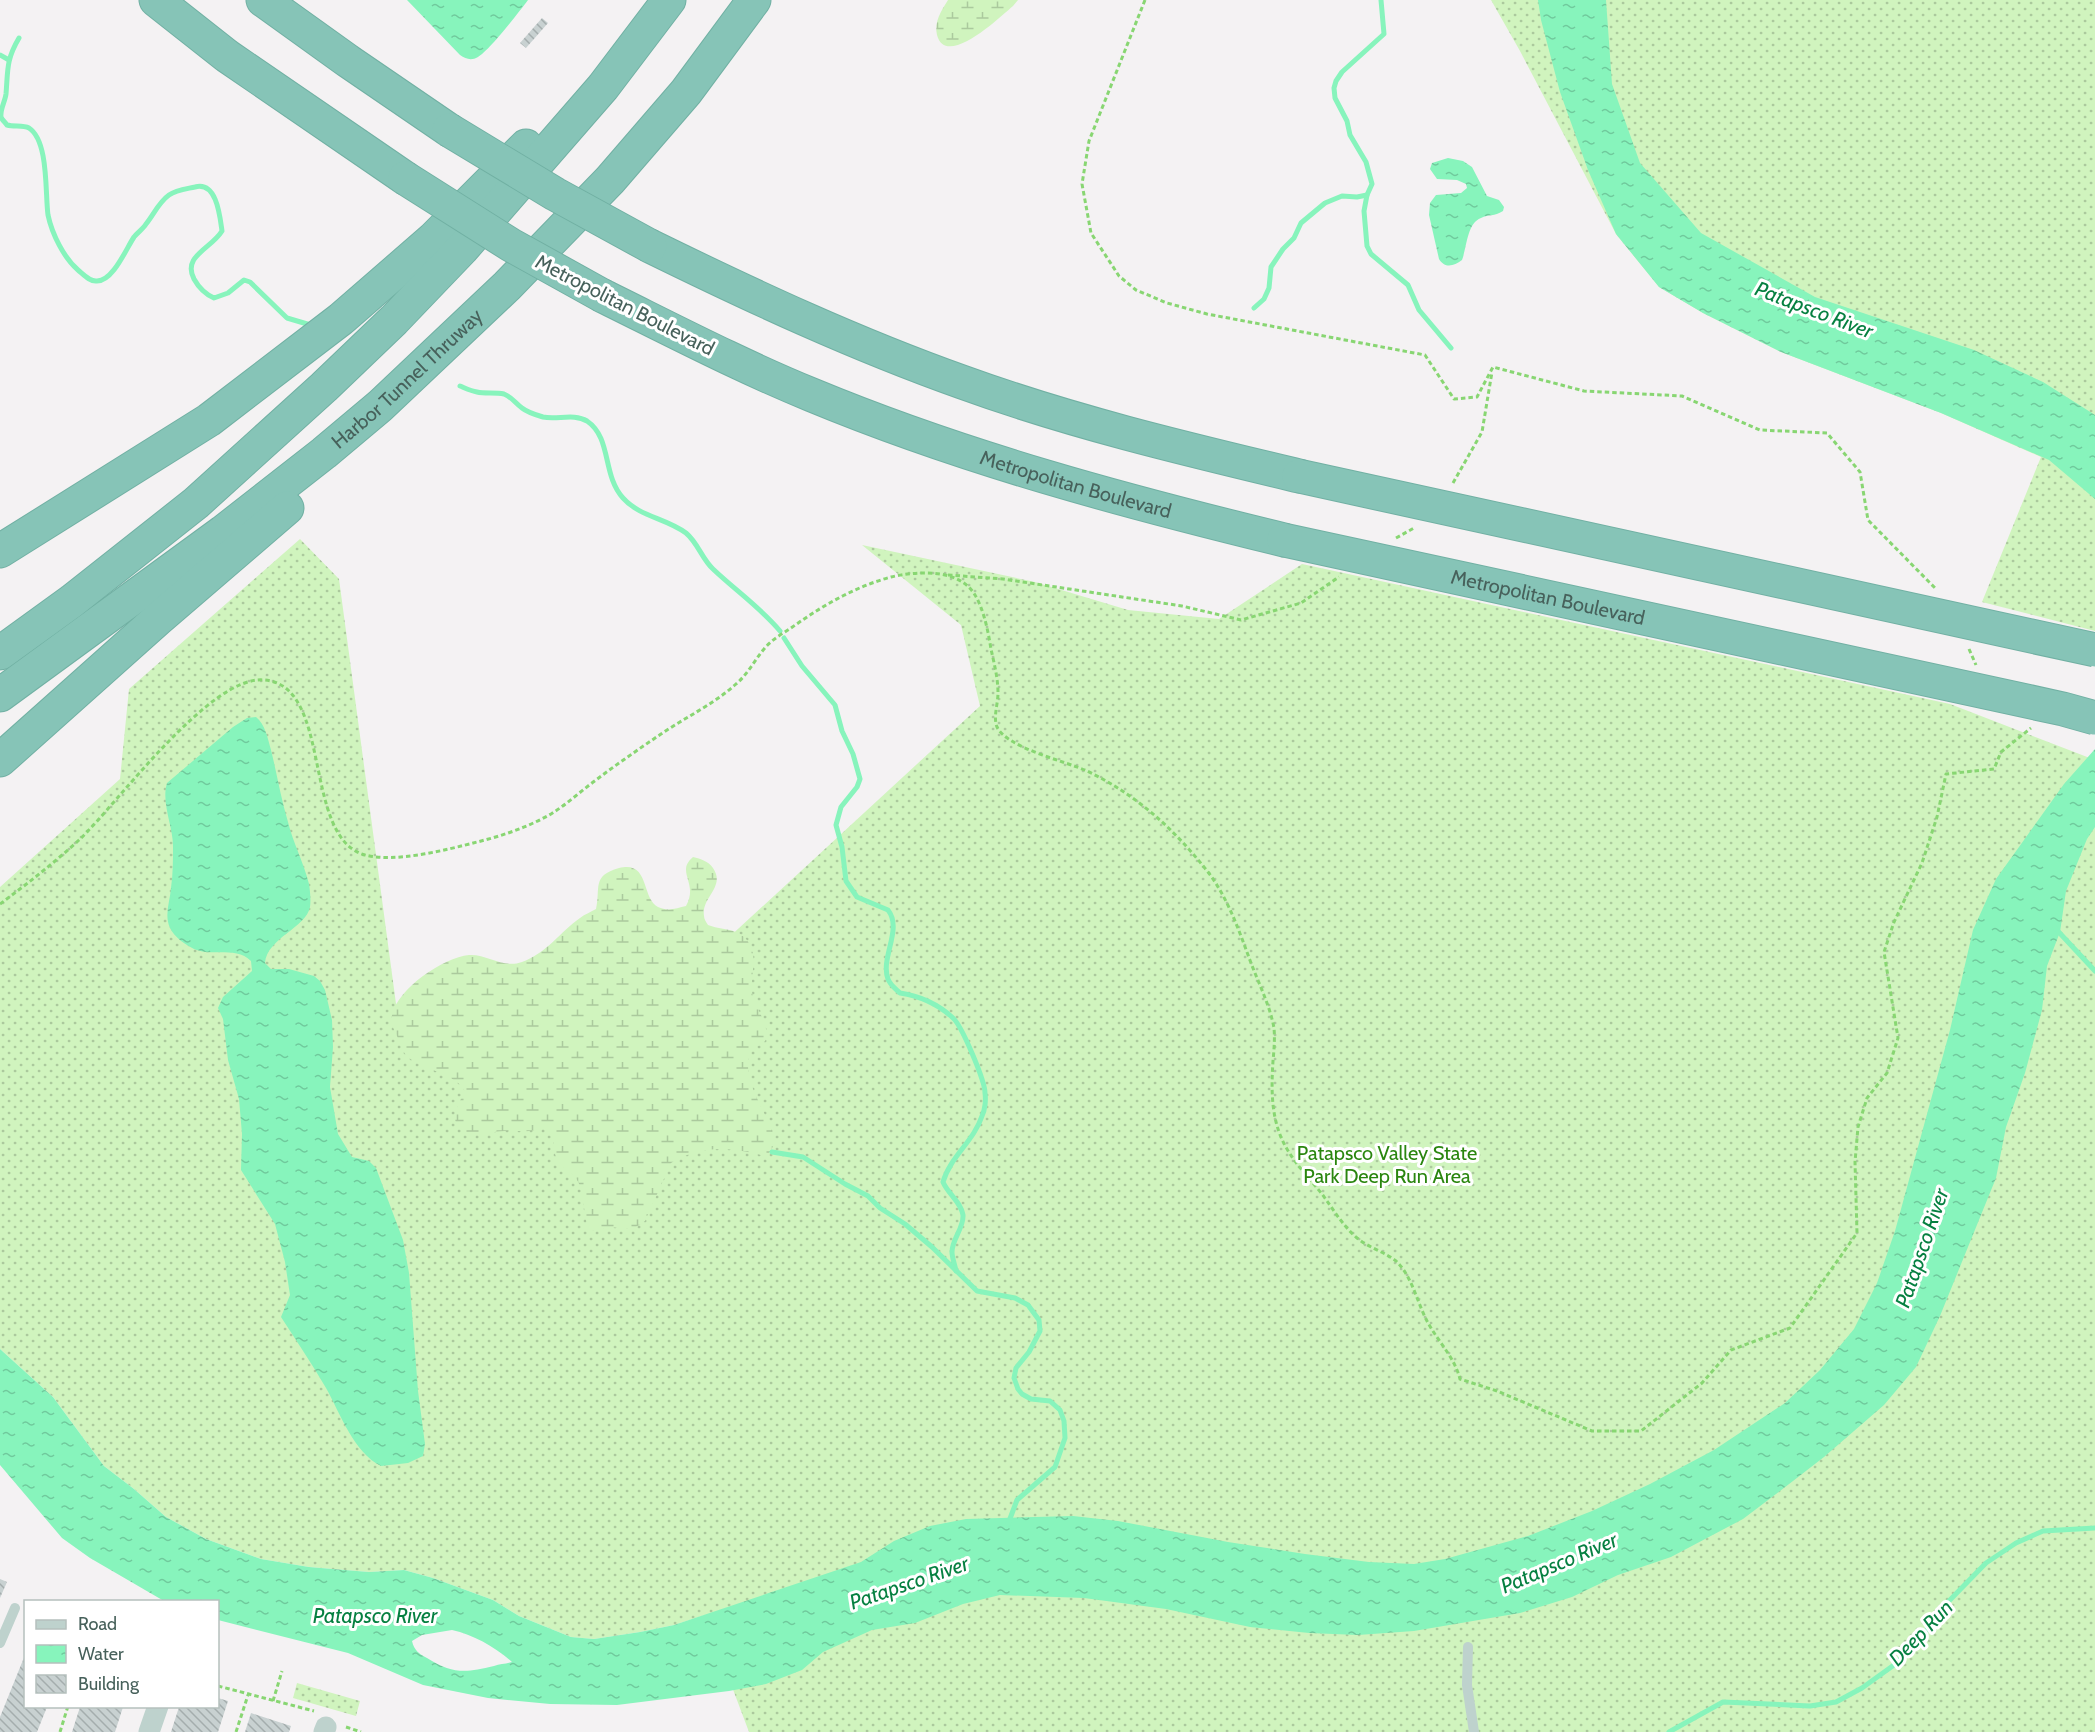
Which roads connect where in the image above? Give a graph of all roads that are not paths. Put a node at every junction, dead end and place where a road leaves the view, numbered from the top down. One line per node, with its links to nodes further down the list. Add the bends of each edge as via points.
1 (156, 0): 11 (highway, Metropolitan Boulevard, bridge, via 227,56 511,245 603,296 812,396 1076,486 1284,540)
2 (263, 0): 8 (highway, bridge, via 450,130 650,246 845,337 963,383 1201,453)
3 (649, 0): 7 (highway, via 549,123 433,239 341,319 209,420)
4 (669, 0): 9 (highway, via 603,87 462,249 394,320 196,503 72,602)
5 (754, 0): 6 (highway, Harbor Tunnel Thruway, via 686,92 610,180 507,286)
6 (380, 406): 10 (highway, Harbor Tunnel Thruway, via 223,532); 12 (highway, via 336,465)
7 (0, 551)
8 (2095, 650)
9 (0, 653)
10 (0, 695)
11 (2095, 718)
12 (0, 760)
13 (15, 1608): 14 (lane)
14 (0, 1643)
15 (1468, 1647): 18 (lane, via 1467,1685)
16 (158, 1708): 17 (street)
17 (149, 1732)
18 (1474, 1732)

